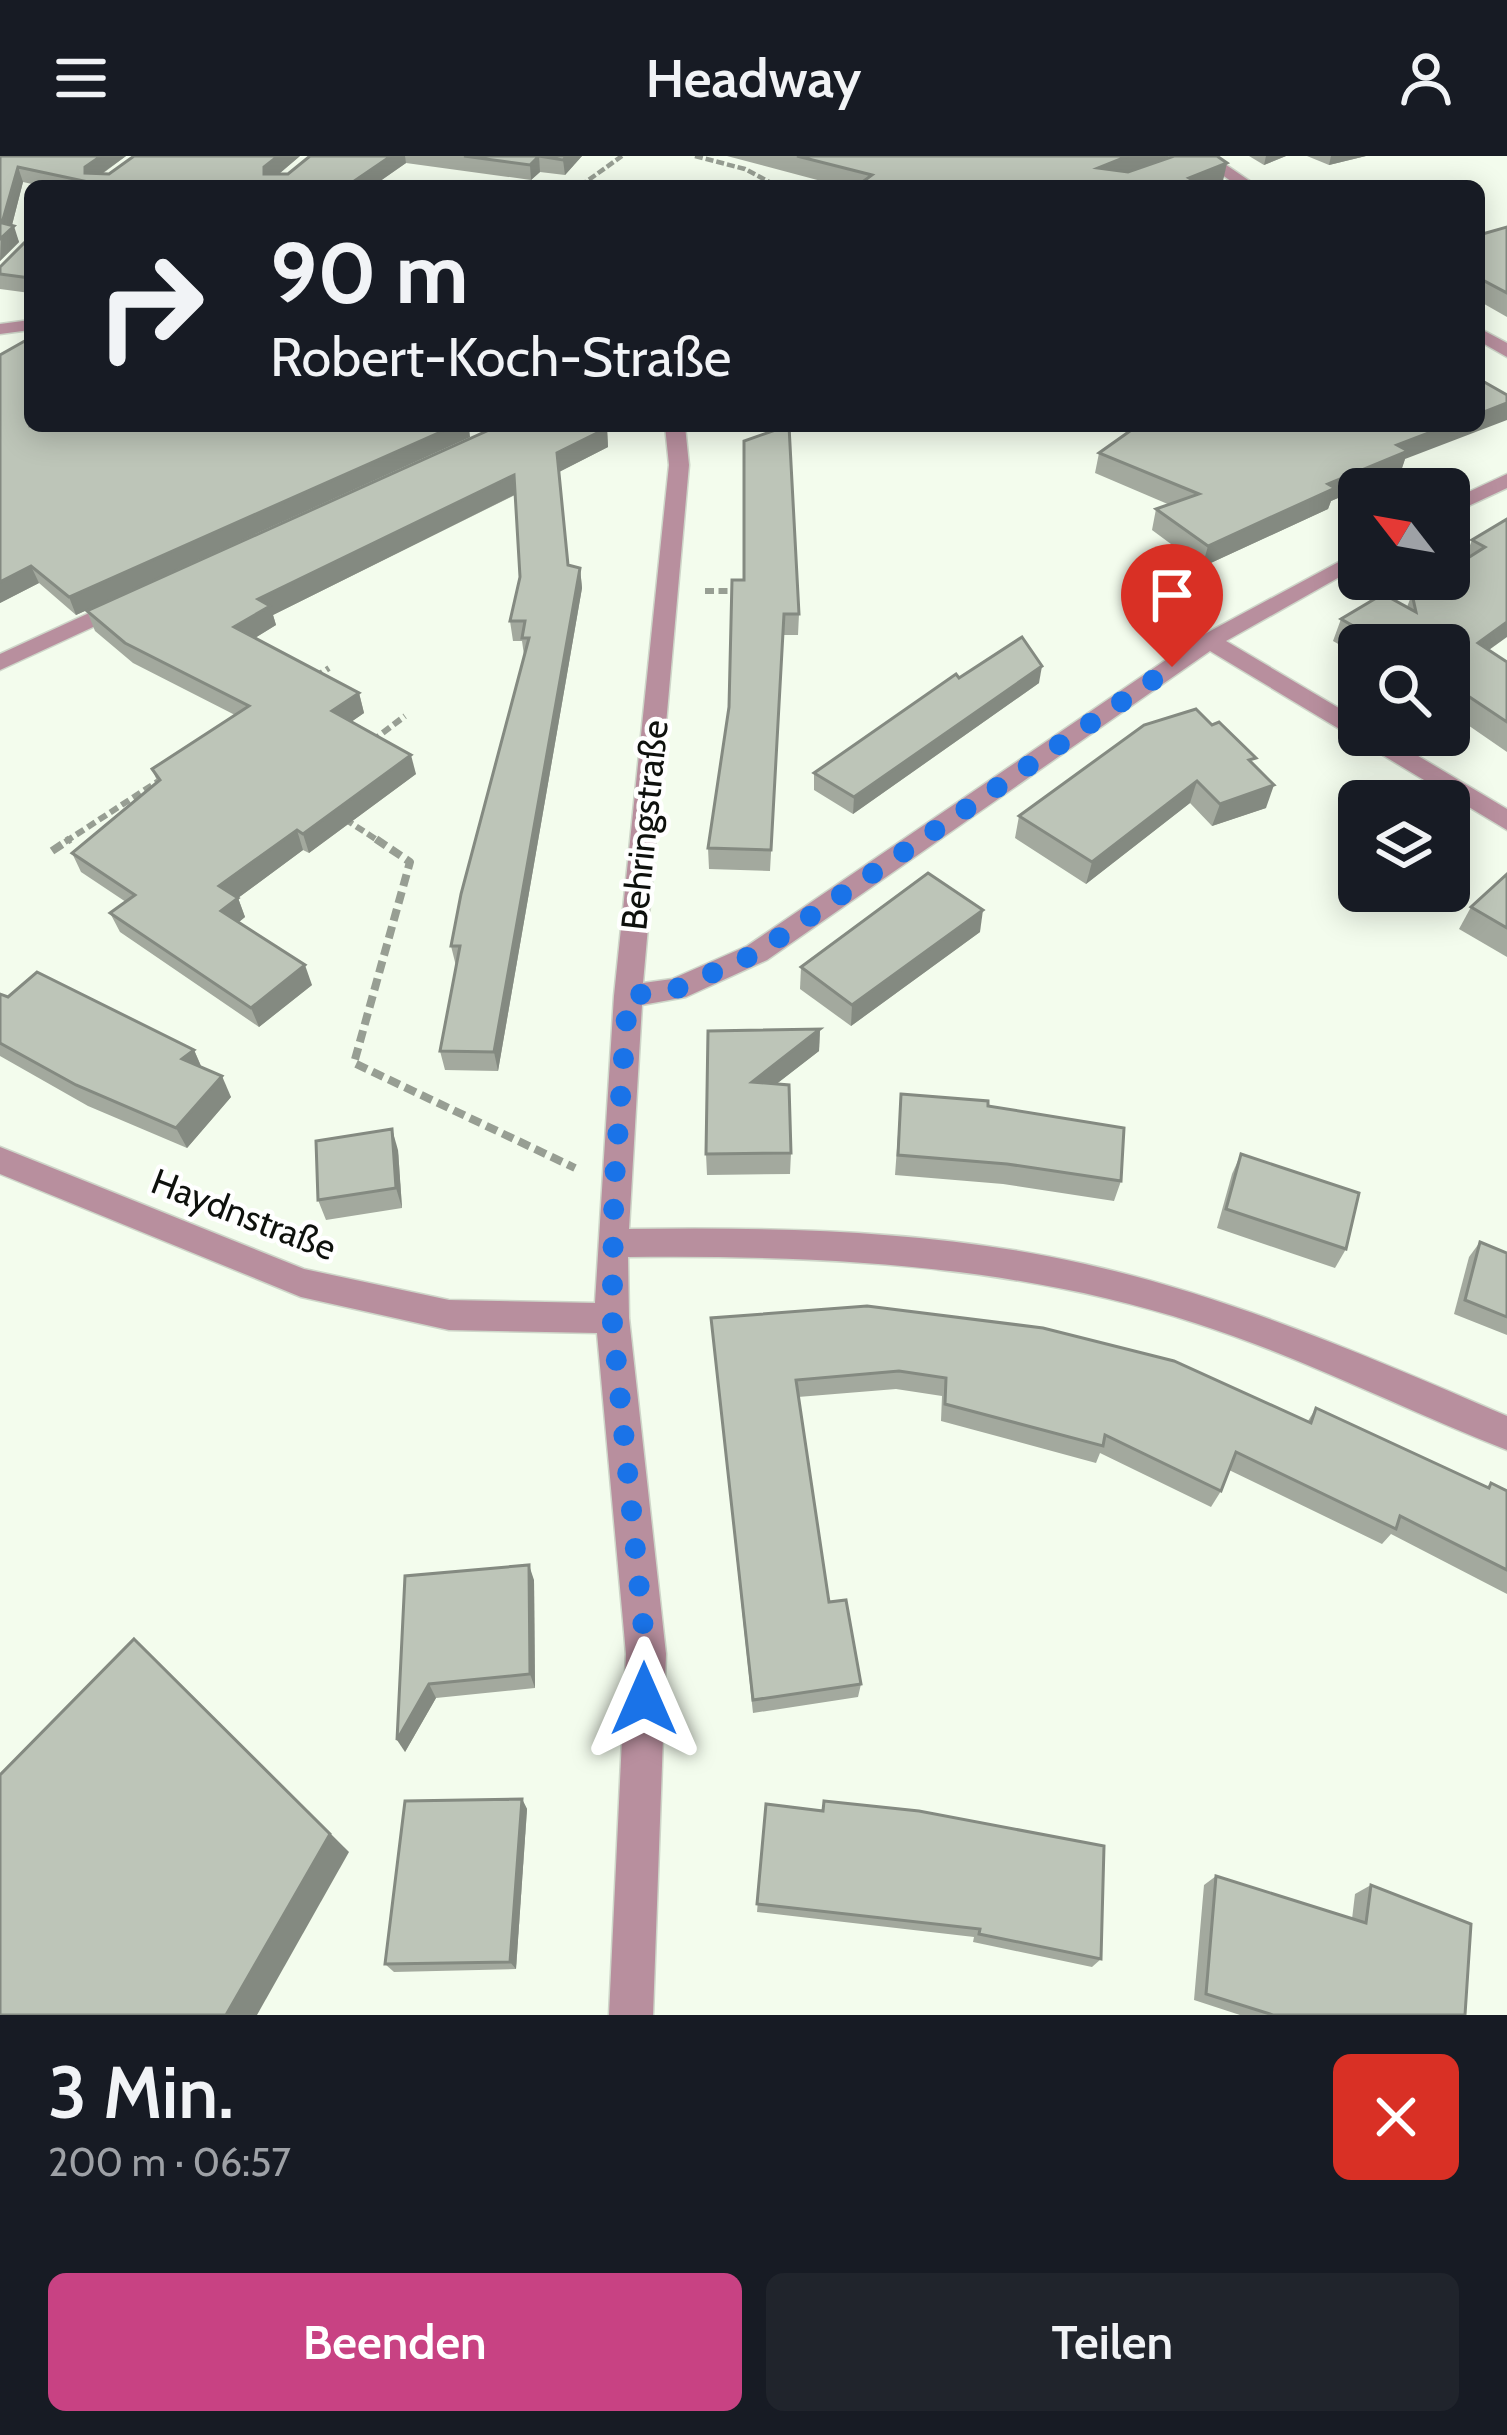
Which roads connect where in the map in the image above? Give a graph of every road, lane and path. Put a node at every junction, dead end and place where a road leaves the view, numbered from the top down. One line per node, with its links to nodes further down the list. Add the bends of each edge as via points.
1 (622, 156): 7 (path)
2 (695, 156): 6 (path)
3 (1200, 156): 5 (street); 9 (street)
4 (756, 162): 6 (path)
5 (1179, 162)
6 (745, 169): 8 (path)
7 (588, 180)
8 (765, 180)
9 (1239, 180)
10 (676, 432): 14 (street, Behringstraße)
11 (1507, 480): 12 (street)
12 (1470, 498)
13 (1338, 569): 17 (street)
14 (667, 591): 15 (path); 29 (street, Behringstraße)
15 (754, 591)
16 (145, 594): 18 (street)
17 (1209, 641): 22 (street); 29 (street, via 757,953 676,989)
18 (0, 664)
19 (329, 668): 20 (path)
20 (311, 680)
21 (405, 716): 23 (path)
22 (1338, 719)
23 (356, 753)
24 (1400, 756): 27 (street)
25 (164, 777): 28 (path)
26 (338, 815): 31 (path, via 410,862 354,1063)
27 (1507, 821)
28 (52, 851)
29 (628, 996): 31 (street, Behringstraße)
30 (0, 1160): 33 (street, Haydnstraße, via 301,1283 449,1315)
31 (614, 1187): 32 (street, Behringstraße)
32 (612, 1243): 33 (street, Behringstraße); 34 (street, via 981,1258 1148,1294 1359,1369)
33 (612, 1318): 35 (street, Behringstraße, via 646,1654)
34 (1507, 1433)
35 (632, 2015)

